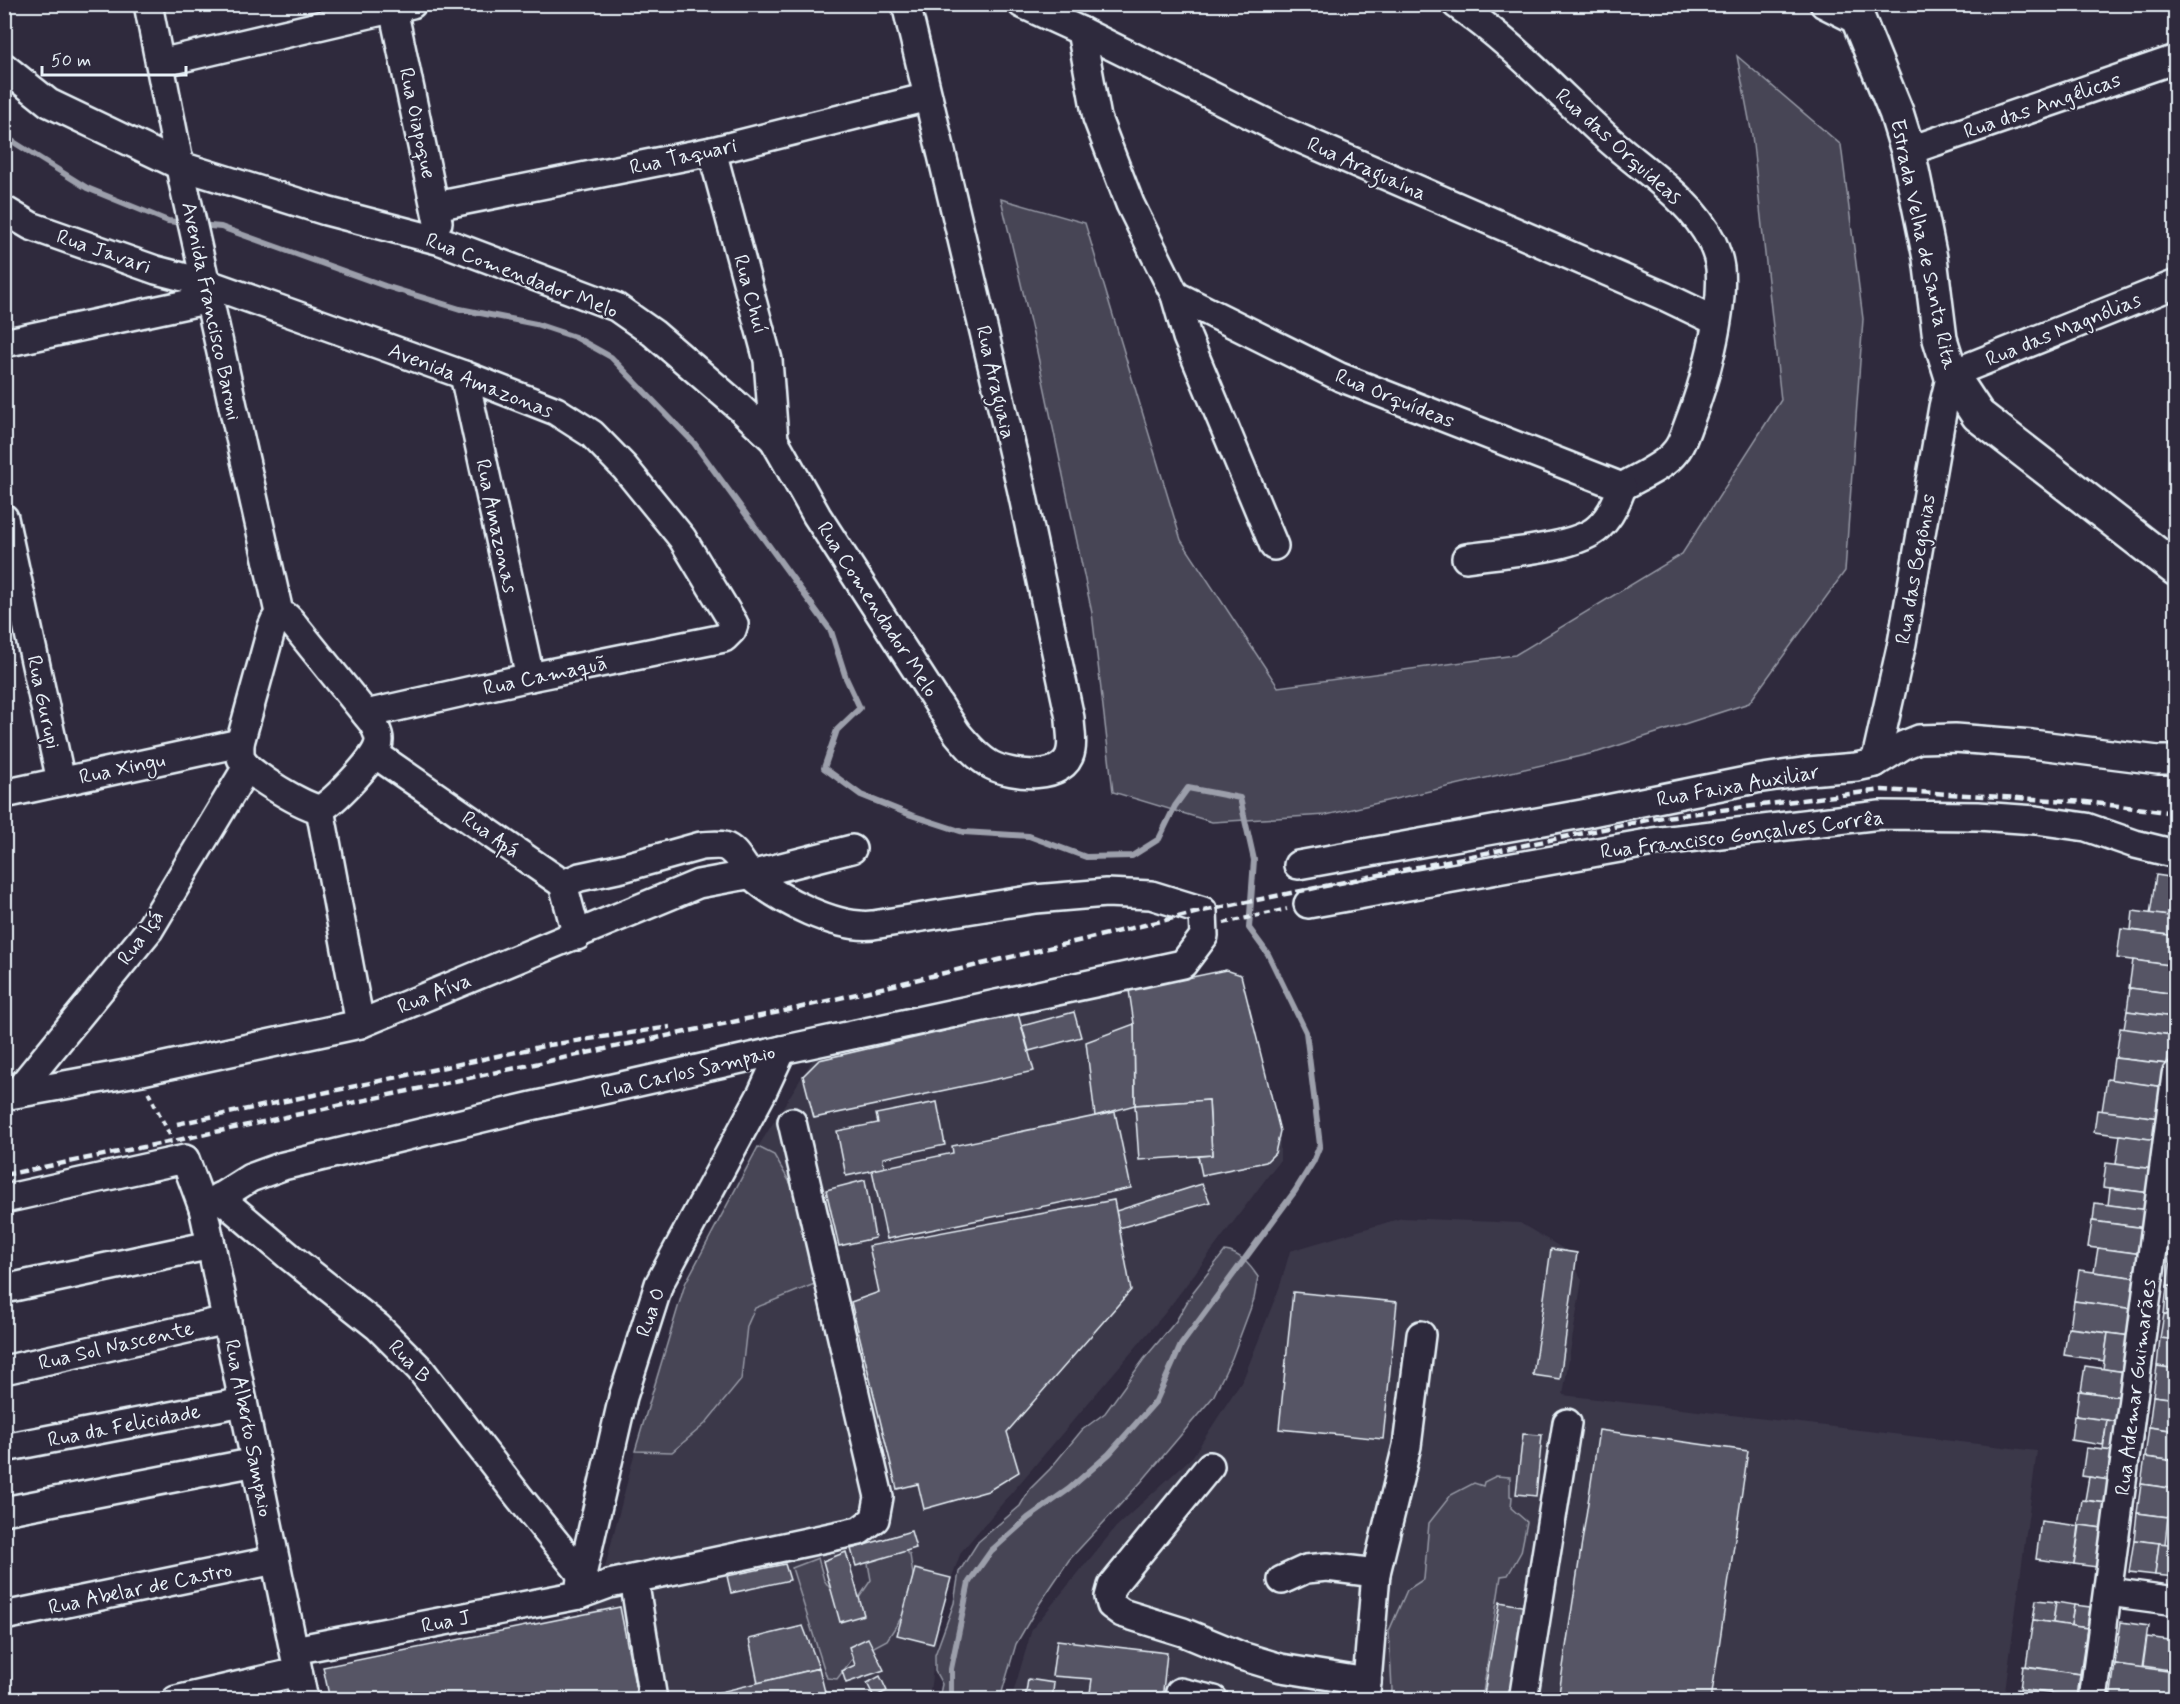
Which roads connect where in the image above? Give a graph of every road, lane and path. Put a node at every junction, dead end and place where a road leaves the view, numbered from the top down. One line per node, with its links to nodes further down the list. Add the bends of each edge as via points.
1 (148, 4): 10 (street, Avenida Francisco Baroni)
2 (906, 4): 12 (street, Rua Araguaia)
3 (1022, 4): 8 (street, Rua Araguaína)
4 (1456, 4): 22 (street, Rua das Orquideas, via 1545,78 1692,213 1718,256)
5 (1824, 4): 7 (street)
6 (399, 6): 10 (street); 16 (street, Rua Oiapoque)
7 (1856, 13): 14 (main road, Estrada Velha de Santa Rita)
8 (1081, 31): 21 (street, via 1097,118 1130,204); 22 (street, Rua Araguaína, via 1285,132)
9 (2175, 59): 14 (street, Rua das Angélicas)
10 (160, 63): 15 (street, Avenida Francisco Baroni)
11 (4, 67): 15 (street, Rua Comendador Melo, via 49,103)
12 (928, 97): 13 (street, Rua Taquari); 39 (street, Rua Araguaia, via 1021,487 1070,718 1071,751)
13 (712, 151): 16 (street, Rua Taquari); 26 (street, Rua Chuí, via 768,360)
14 (1908, 151): 24 (main road, Estrada Velha de Santa Rita, via 1930,258 1941,339)
15 (182, 174): 18 (street, Rua Comendador Melo); 19 (street, Avenida Francisco Baroni)
16 (436, 206): 18 (street, Rua Oiapoque)
17 (4, 210): 19 (street, Rua Javari, via 31,226 156,270)
18 (441, 241): 26 (street, Rua Comendador Melo, via 616,307 653,333)
19 (206, 282): 23 (street); 25 (street, Avenida Amazonas); 32 (street, Avenida Francisco Baroni)
20 (2175, 284): 24 (street, Rua das Magnólias)
21 (1175, 295): 27 (street, Rua Orquídeas, via 1340,377); 29 (street, via 1187,337)
22 (1716, 321): 27 (street, Rua das Orquideas, via 1701,393 1676,452 1665,463)
23 (4, 343)
24 (1951, 374): 31 (main road, Estrada Velha de Santa Rita, via 1978,416); 40 (street, Rua das Begônias, via 1902,643)
25 (464, 375): 33 (street, Avenida Amazonas, via 556,411 592,434 626,468 681,538 734,624); 34 (street, Rua Amazonas)
26 (774, 440): 39 (street, Rua Comendador Melo, via 817,516 957,733 973,751 991,765 1014,772 1036,774 1057,769)
27 (1622, 487): 30 (street, via 1607,518 1587,535 1564,543)
28 (4, 518): 41 (street, Rua Gurupi)
29 (1274, 546)
30 (1466, 558)
31 (2175, 569)
32 (280, 617): 35 (street, via 291,621); 37 (street, via 272,627)
33 (724, 638): 34 (street, Rua Camaquã)
34 (530, 677): 35 (street, Rua Camaquã)
35 (366, 714): 36 (street, via 378,734)
36 (375, 754): 43 (street, via 337,797); 48 (street, Rua Apá)
37 (243, 755): 41 (street, Rua Xingu); 43 (street, via 251,772 308,806); 57 (street, Rua Içá, via 149,930)
38 (2175, 760): 40 (street, Rua Faixa Auxiliar, via 1955,738 1919,739 1904,745)
39 (1066, 761)
40 (1870, 771): 46 (street, Rua Faixa Auxiliar, via 1756,779)
41 (62, 781): 42 (street, Rua Xingu)
42 (4, 794)
43 (320, 809): 53 (street)
44 (852, 849): 47 (street, Rua Aíva)
45 (2175, 854): 49 (street, Rua Francisco Gonçalves Corrêa, via 2086,827 2036,820 1880,815 1653,842)
46 (1298, 865)
47 (750, 875): 48 (street, via 730,849 714,845); 51 (street, via 779,895 851,926 1035,899 1106,893 1151,895 1203,911); 52 (street, Rua Aíva, via 698,884)
48 (563, 884): 52 (street)
49 (1308, 904)
50 (1267, 914): 51 (path)
51 (1203, 928): 54 (street, Rua Carlos Sampaio, via 1204,936 1183,964)
52 (577, 936): 53 (street, Rua Aíva)
53 (360, 1024): 55 (street, Rua Aíva)
54 (782, 1050): 61 (street, Rua Carlos Sampaio, via 283,1166 250,1178); 75 (street, Rua O, via 659,1284 622,1397)
55 (141, 1071): 57 (street, Rua Aíva); 59 (path, via 151,1101)
56 (2175, 1075): 78 (street, Rua Ademar Guimarães)
57 (10, 1095)
58 (792, 1122): 76 (street, Rua J, via 879,1497 875,1519 859,1531)
59 (185, 1159): 60 (street); 61 (street, Rua Alberto Sampaio)
60 (4, 1199)
61 (211, 1202): 62 (street, Rua Alberto Sampaio); 75 (street, Rua B, via 290,1257 378,1328 420,1368)
62 (211, 1245): 63 (street); 64 (street, Rua Alberto Sampaio)
63 (4, 1289)
64 (227, 1320): 66 (street, Rua Sol Nascente); 67 (street, Rua Alberto Sampaio)
65 (1421, 1335): 74 (street, via 1407,1446)
66 (4, 1370)
67 (243, 1402): 69 (street, Rua da Felicidade); 70 (street, Rua Alberto Sampaio)
68 (1567, 1423): 88 (street)
69 (4, 1448)
70 (256, 1462): 72 (street); 73 (street, Rua Alberto Sampaio)
71 (1210, 1466): 82 (street, via 1112,1586 1111,1605 1122,1613 1241,1656)
72 (4, 1511)
73 (275, 1560): 80 (street, Rua Abelar de Castro); 81 (street, Rua Alberto Sampaio)
74 (1376, 1573): 77 (street, via 1327,1567 1306,1569); 82 (street)
75 (576, 1576): 76 (street, Rua J, via 609,1584); 81 (street, Rua J)
76 (634, 1580): 86 (street)
77 (1282, 1580)
78 (2109, 1592): 79 (street); 89 (street, Rua Ademar Guimarães)
79 (2175, 1601)
80 (4, 1616)
81 (296, 1661): 84 (street, Rua J); 85 (street, Rua Alberto Sampaio)
82 (1366, 1691)
83 (1179, 1692): 87 (street)
84 (176, 1700)
85 (304, 1700)
86 (653, 1700)
87 (1214, 1700)
88 (1523, 1700)
89 (2094, 1700)

